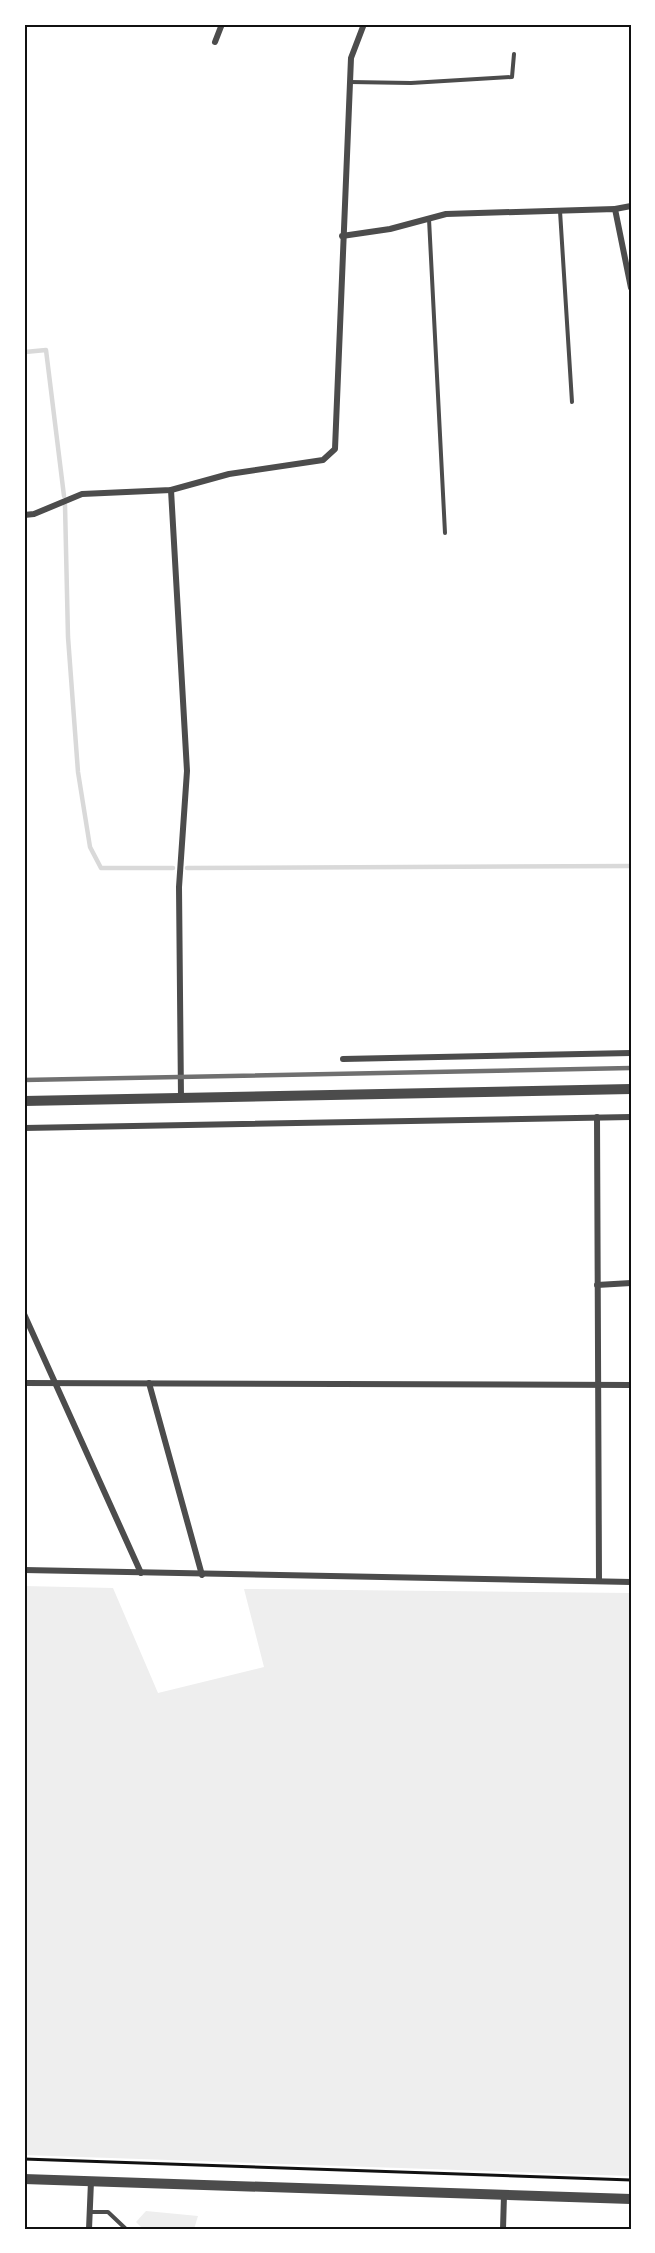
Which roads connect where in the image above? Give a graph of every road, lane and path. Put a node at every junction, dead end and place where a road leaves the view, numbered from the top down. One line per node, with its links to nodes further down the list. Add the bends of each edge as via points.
1 (222, 24): 3 (street)
2 (364, 24): 5 (street, via 351,58)
3 (215, 42)
4 (514, 54): 5 (lane, via 512,77)
5 (350, 82): 10 (street)
6 (631, 206): 8 (street)
7 (560, 209): 8 (street); 9 (street, via 446,214); 12 (lane)
8 (615, 209): 11 (street)
9 (429, 219): 10 (street); 15 (lane)
10 (342, 236): 13 (street, via 335,449 323,460 230,474)
11 (631, 288)
12 (572, 402)
13 (171, 489): 14 (street, via 82,494); 19 (street, via 187,771 179,887)
14 (24, 515)
15 (445, 533)
16 (631, 1053): 17 (street)
17 (343, 1059)
18 (631, 1089): 19 (street)
19 (181, 1098): 20 (street)
20 (24, 1101)
21 (597, 1117): 22 (street); 23 (street); 25 (street)
22 (631, 1117)
23 (24, 1128)
24 (631, 1283): 25 (street)
25 (597, 1285): 30 (street)
26 (24, 1314): 28 (street)
27 (24, 1383): 28 (street)
28 (55, 1383): 29 (street); 33 (street)
29 (148, 1383): 30 (street); 34 (street)
30 (598, 1385): 31 (street); 35 (street)
31 (631, 1385)
32 (24, 1570): 33 (street)
33 (141, 1573): 34 (street)
34 (202, 1575): 35 (street)
35 (599, 1581): 36 (street)
36 (631, 1582)
37 (24, 2159): 39 (path)
38 (24, 2179): 40 (street)
39 (631, 2180)
40 (91, 2181): 41 (street); 43 (street)
41 (504, 2195): 42 (street); 46 (street)
42 (631, 2199)
43 (90, 2212): 44 (street); 45 (lane, via 108,2212)
44 (89, 2229)
45 (126, 2229)
46 (503, 2229)

